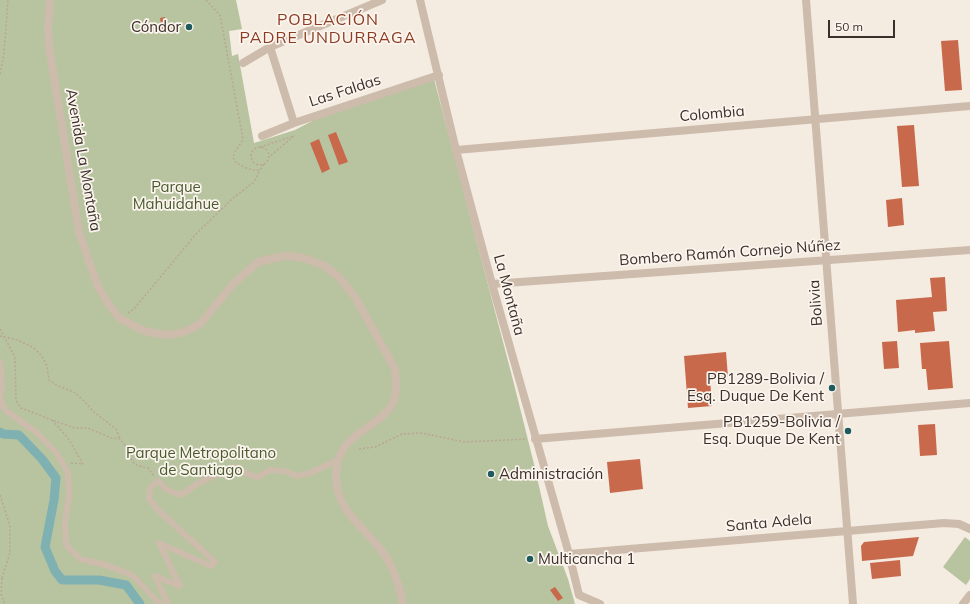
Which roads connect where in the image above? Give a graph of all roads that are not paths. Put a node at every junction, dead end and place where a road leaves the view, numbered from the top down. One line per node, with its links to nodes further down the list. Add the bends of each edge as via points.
1 (50, 0): 20 (street, Avenida La Montaña, via 50,46 78,224 98,286 108,303 119,318 144,331 166,335 180,333 201,323 233,284 258,262 284,256 323,265 339,277 355,297 395,369 397,383 395,398 387,411 346,444)
2 (382, 0): 5 (street)
3 (420, 0): 7 (street, La Montaña)
4 (806, 0): 9 (street, Bolivia)
5 (270, 48): 6 (street); 10 (street)
6 (243, 63)
7 (439, 75): 10 (street, Las Faldas); 12 (street, La Montaña)
8 (970, 106): 9 (street, Colombia)
9 (816, 119): 12 (street, Colombia); 14 (street, Bolivia)
10 (294, 123): 11 (street, Las Faldas)
11 (262, 136)
12 (456, 150): 15 (street, La Montaña)
13 (970, 250): 14 (street, Bombero Ramón Cornejo Núñez)
14 (827, 260): 15 (street, Bombero Ramón Cornejo Núñez); 18 (street, Bolivia)
15 (492, 284): 19 (street, La Montaña)
16 (0, 362): 25 (street, via 0,399 5,410 36,432 55,451 68,472 66,545 80,559 132,575)
17 (970, 403): 18 (street)
18 (839, 414): 19 (street); 22 (street, Bolivia)
19 (535, 439): 23 (street, La Montaña)
20 (338, 460): 26 (street, via 297,476 284,471 270,470 258,477 234,468 200,482 181,495 167,490 158,481 150,488 149,499 215,562 211,566 159,543 180,586 155,576); 27 (street, Avenida La Montaña, via 336,490 352,518 386,558 398,584)
21 (970, 529): 22 (street, Santa Adela, via 949,523)
22 (848, 531): 23 (street, Santa Adela); 29 (street, Bolivia)
23 (569, 554): 28 (street, La Montaña, via 579,595)
24 (970, 595): 30 (street)
25 (160, 604)
26 (168, 604)
27 (402, 604)
28 (600, 604)
29 (853, 604)
30 (963, 604)

